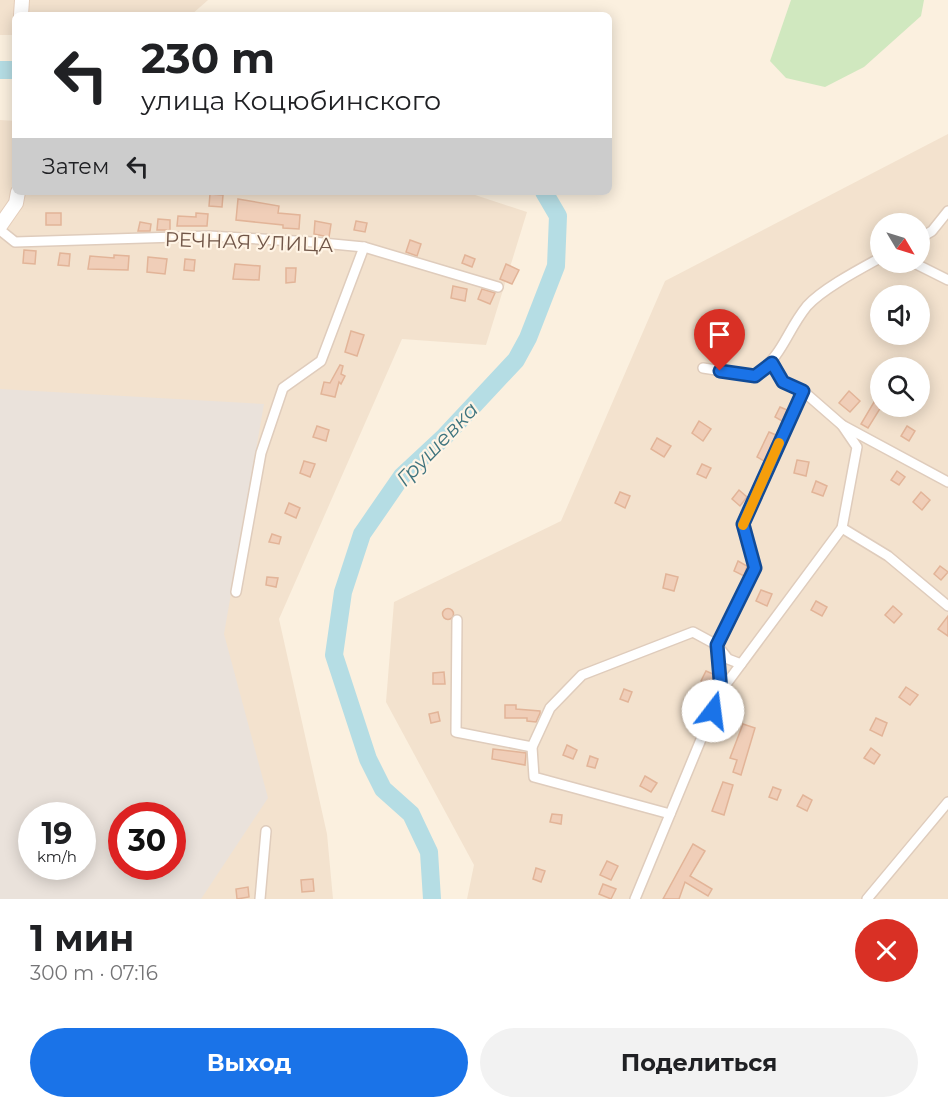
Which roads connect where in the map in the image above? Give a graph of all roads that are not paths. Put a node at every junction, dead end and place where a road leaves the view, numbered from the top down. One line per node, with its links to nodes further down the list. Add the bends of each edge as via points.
1 (17, 195): 3 (main road)
2 (948, 211): 4 (street)
3 (0, 228): 5 (street, РЕЧНАЯ УЛИЦА, via 15,243 209,236)
4 (930, 232)
5 (364, 247): 9 (street, РЕЧНАЯ УЛИЦА); 16 (street, via 321,361 283,388 261,453)
6 (870, 263): 10 (street, via 808,305)
7 (930, 271): 8 (street)
8 (948, 280)
9 (498, 287)
10 (772, 363): 11 (street, via 755,376); 12 (street, via 783,382)
11 (703, 368)
12 (803, 391): 13 (street); 19 (street, via 743,524 755,568)
13 (842, 425): 14 (street); 15 (street, via 857,447)
14 (948, 482)
15 (842, 528): 17 (street, via 888,556); 20 (street)
16 (236, 591)
17 (948, 606)
18 (457, 620): 22 (street, via 456,732)
19 (717, 645): 20 (street, via 728,659); 21 (street); 22 (street, via 693,632 582,675 550,708)
20 (741, 664): 21 (street)
21 (721, 691): 24 (street)
22 (532, 747): 24 (street, via 534,777)
23 (948, 802): 28 (street)
24 (670, 814): 27 (street)
25 (266, 831): 26 (street)
26 (260, 899)
27 (635, 899)
28 (867, 899)

